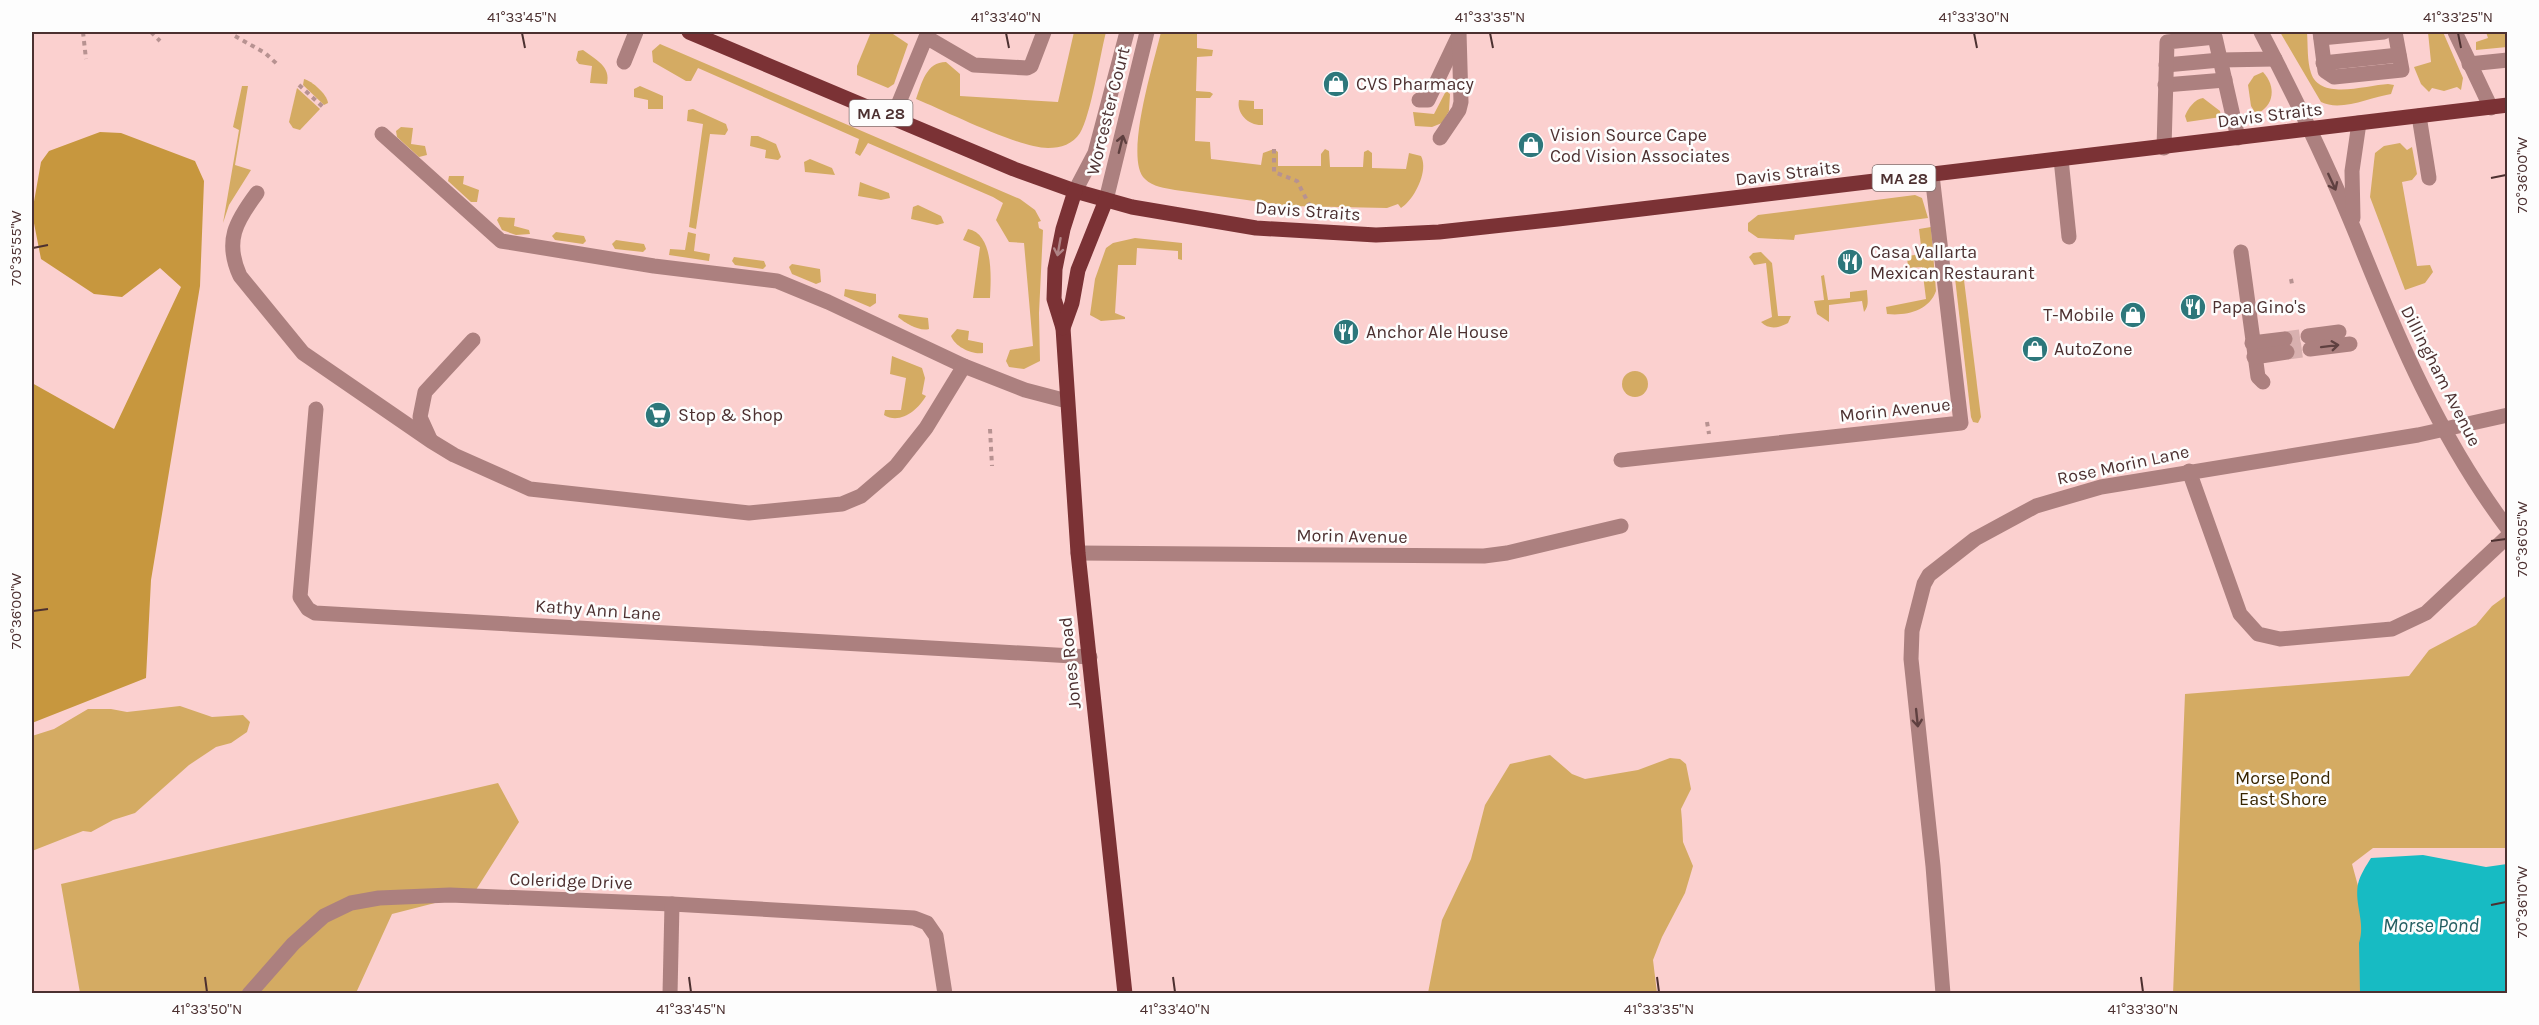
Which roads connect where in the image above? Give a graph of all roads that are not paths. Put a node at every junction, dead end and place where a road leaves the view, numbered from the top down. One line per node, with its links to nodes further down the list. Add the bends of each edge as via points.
1 (636, 32): 16 (street)
2 (689, 32): 25 (main road, MA 28)
3 (1044, 32): 25 (street, via 1031,66 1026,69 974,65 926,37)
4 (1127, 32): 35 (street, Worcester Court, via 1095,153)
5 (1147, 32): 37 (street, Worcester Court, one-way to 5)
6 (2260, 32): 12 (street, Dillingham Avenue)
7 (2384, 32): 10 (street)
8 (2455, 32): 17 (street)
9 (1460, 33): 21 (street, via 1428,100); 29 (street, via 1461,102)
10 (2320, 35): 13 (street)
11 (2397, 44): 13 (street); 13 (street, via 2402,70 2338,77 2327,74)
12 (2275, 59): 14 (street); 27 (street, Dillingham Avenue)
13 (2323, 59)
14 (2220, 60): 18 (street); 18 (street, via 2216,37 2168,42); 19 (street)
15 (2508, 60): 17 (street)
16 (624, 62)
17 (2469, 64): 23 (street)
18 (2166, 65): 20 (street)
19 (2225, 80): 20 (street); 30 (street)
20 (2165, 85): 31 (street)
21 (1419, 100)
22 (2508, 105): 23 (main road, Davis Straits / MA 28)
23 (2491, 108): 24 (main road, Davis Straits / MA 28)
24 (2419, 116): 26 (main road, Davis Straits / MA 28); 34 (street)
25 (893, 117): 35 (main road, MA 28)
26 (2359, 123): 27 (main road, Davis Straits / MA 28); 38 (street, Dillingham Avenue, via 2351,187)
27 (2308, 130): 30 (main road, Davis Straits / MA 28); 38 (street, Dillingham Avenue, one-way to 38)
28 (382, 134): 47 (street, via 501,241 777,281)
29 (1440, 138)
30 (2238, 138): 31 (main road, Davis Straits / MA 28)
31 (2164, 148): 32 (main road, Davis Straits / MA 28)
32 (2061, 159): 33 (main road, Davis Straits / MA 28); 39 (street)
33 (1932, 175): 37 (main road, Davis Straits / MA 28, via 1498,226 1376,235 1256,228); 54 (street, Morin Avenue, via 1961,423)
34 (2429, 178)
35 (1075, 191): 37 (main road, Davis Straits / MA 28); 41 (main road, Jones Road, one-way to 41, via 1055,269 1054,299)
36 (257, 193): 53 (street, via 235,227 232,252 240,276 303,353)
37 (1106, 200): 41 (main road, Jones Road, via 1078,270)
38 (2355, 233): 52 (street, Dillingham Avenue, via 2403,349)
39 (2069, 237)
40 (2241, 252): 46 (street)
41 (1063, 328): 49 (main road, Jones Road)
42 (2345, 338): 44 (street, one-way to 42)
43 (473, 340): 53 (street, via 425,392 420,417)
44 (2309, 342)
45 (2286, 345): 46 (street)
46 (2253, 350): 48 (street, via 2258,377)
47 (964, 366): 49 (street, via 1025,390); 53 (street, via 926,428 896,466 861,496 821,508 749,513 530,489)
48 (2263, 382)
49 (1067, 401): 59 (main road, Jones Road)
50 (316, 409): 60 (street, Kathy Ann Lane, via 300,597 315,613)
51 (2508, 415): 52 (street, Rose Morin Lane)
52 (2443, 429): 55 (street, Rose Morin Lane); 56 (street, Dillingham Avenue)
53 (431, 441)
54 (1621, 460)
55 (2189, 471): 58 (street, via 2240,614 2258,634 2280,639 2392,629 2426,613); 66 (street, Rose Morin Lane, one-way to 66, via 2071,493 2015,516 1975,539 1937,568 1924,584 1912,631 1911,659)
56 (2505, 520)
57 (1621, 526): 59 (street, Morin Avenue, via 1484,556)
58 (2508, 536)
59 (1078, 553): 60 (main road, Jones Road)
60 (1089, 657): 65 (main road, Jones Road)
61 (672, 904): 62 (street, Coleridge Drive, via 450,895 351,903 324,916); 63 (street); 64 (street, Coleridge Drive, via 914,918 927,923 936,936)
62 (249, 993)
63 (670, 993)
64 (945, 993)
65 (1125, 993)
66 (1943, 993)

